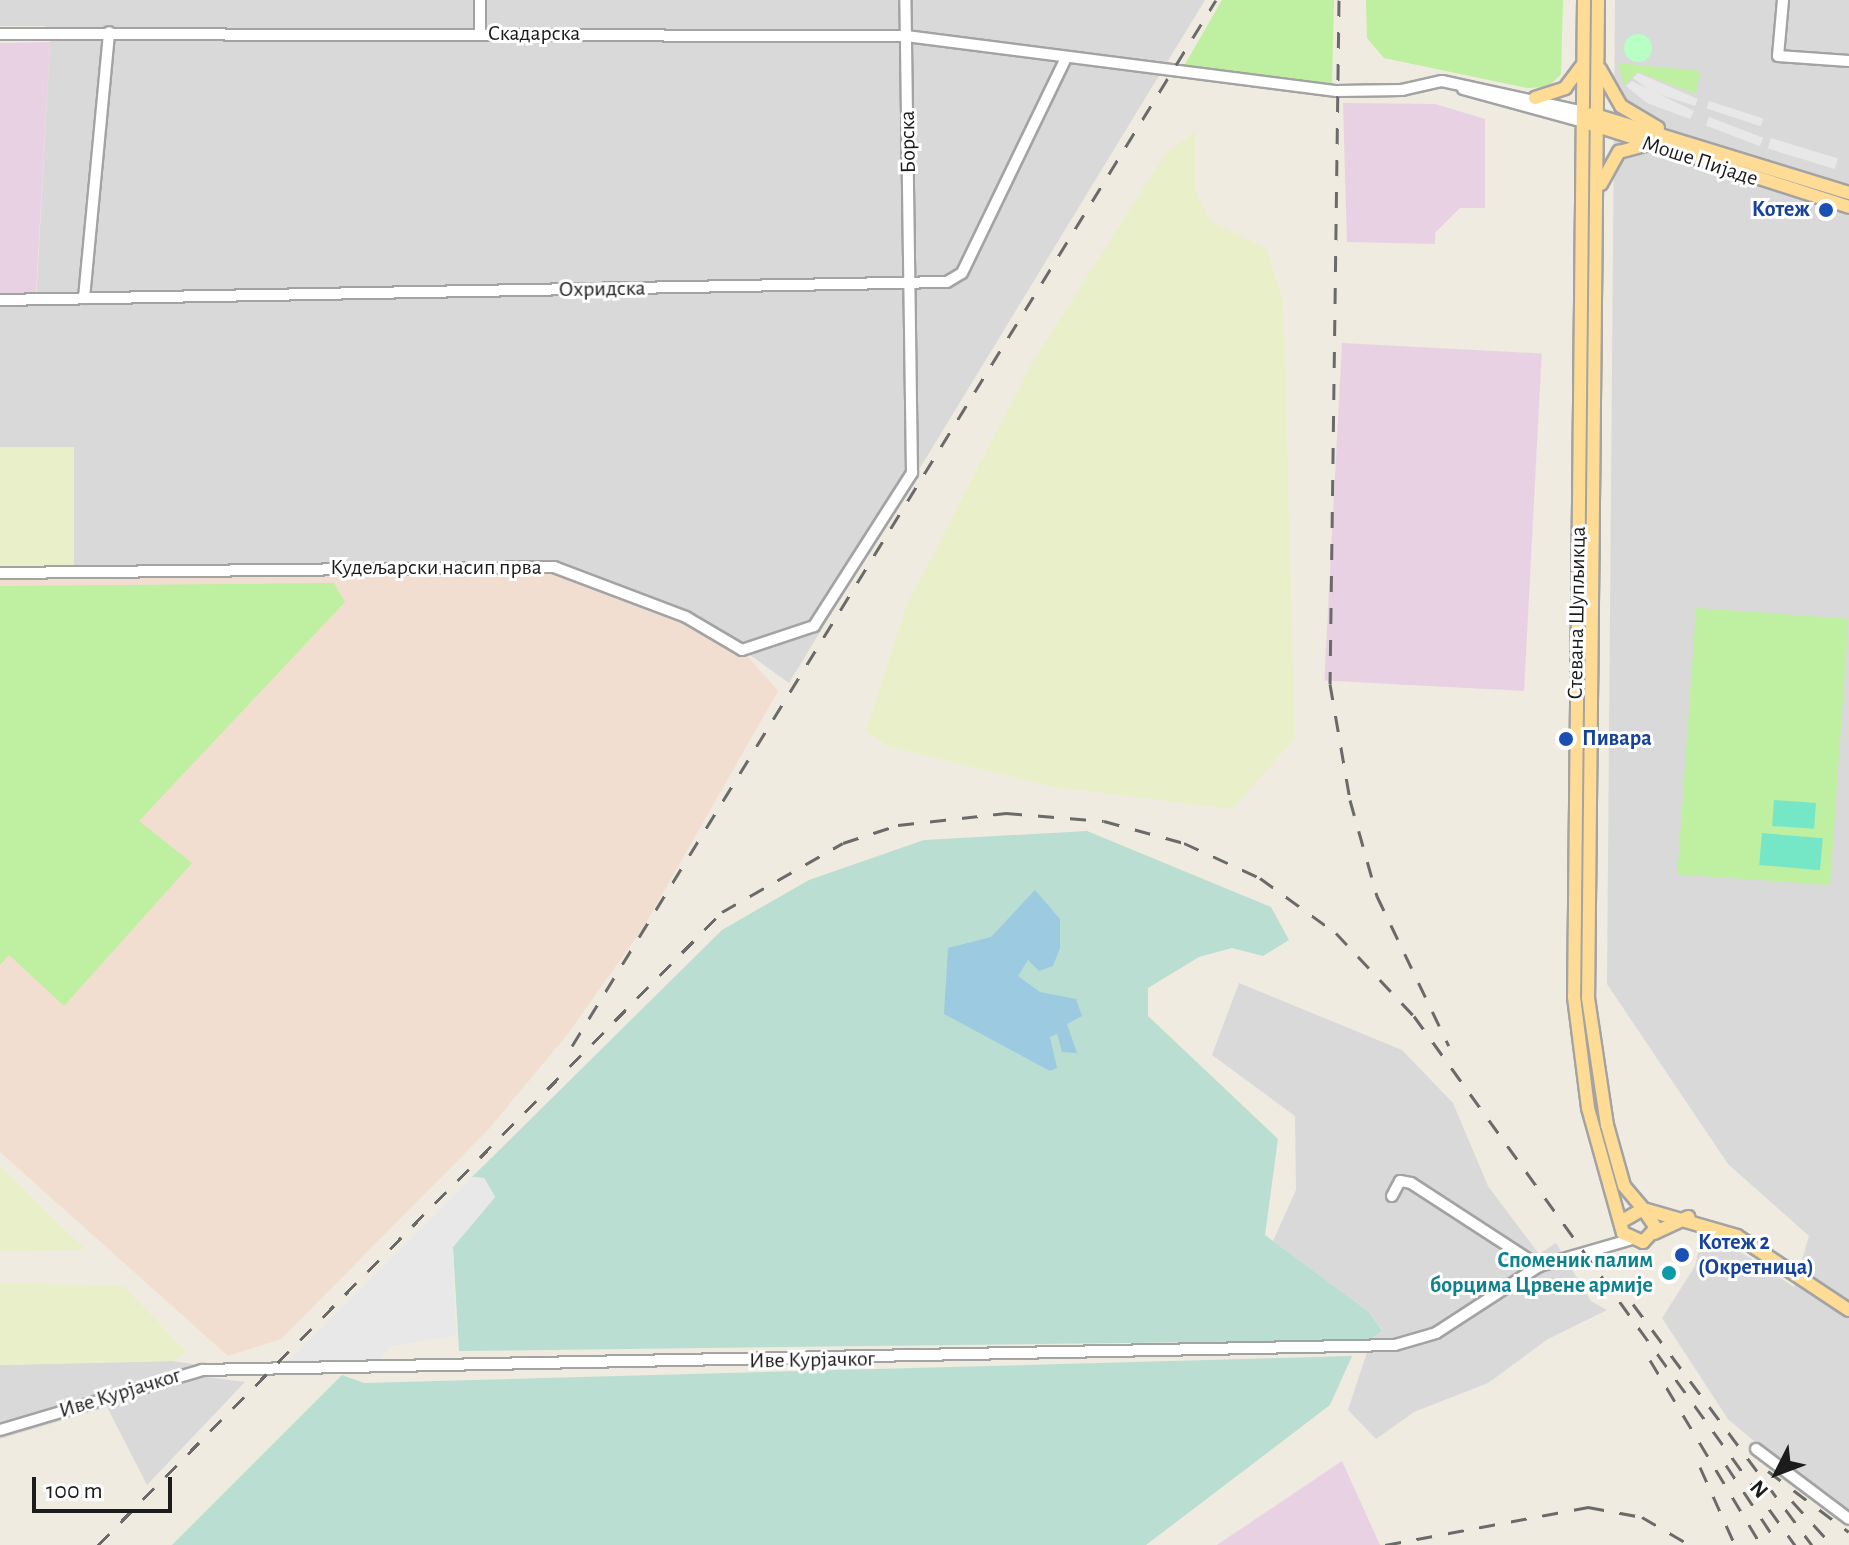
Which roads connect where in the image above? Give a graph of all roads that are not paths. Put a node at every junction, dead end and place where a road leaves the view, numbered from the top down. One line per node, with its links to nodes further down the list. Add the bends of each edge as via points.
1 (480, 0): 8 (street)
2 (905, 0): 9 (street, Борска)
3 (1584, 0): 11 (main road, Стевана Шупљикца)
4 (1598, 0): 11 (main road, Стевана Шупљикца)
5 (1783, 0): 12 (street, via 1778,56)
6 (109, 32): 7 (street, Скадарска); 8 (street, Скадарска); 23 (street)
7 (0, 34)
8 (480, 34): 9 (street, Скадарска)
9 (906, 36): 10 (street, Скадарска); 22 (street, Борска)
10 (1066, 58): 13 (street, Скадарска, via 1337,91 1402,90); 22 (street, Охридска, via 962,273)
11 (1591, 60): 14 (main road, via 1565,88); 15 (main road, Стевана Шупљикца); 16 (main road, Стевана Шупљикца); 17 (main road, via 1621,106)
12 (1849, 61)
13 (1442, 81): 14 (street); 15 (street)
14 (1535, 98): 15 (street)
15 (1584, 117): 16 (main road); 29 (main road, Стевана Шупљикца, via 1574,997 1588,1108)
16 (1598, 121): 17 (main road, Моше Пијаде); 18 (main road, Моше Пијаде); 20 (main road, Стевана Шупљикца)
17 (1678, 140): 19 (main road, Моше Пијаде)
18 (1652, 145): 20 (main road, via 1619,152); 21 (main road, Моше Пијаде)
19 (1849, 193)
20 (1597, 198): 27 (main road, Стевана Шупљикца, via 1588,998 1607,1125 1624,1186)
21 (1849, 207)
22 (910, 283): 23 (street, Охридска); 25 (street, Кудељарски насип прва, via 912,473 814,626 755,649 742,650 686,617 554,567)
23 (84, 298): 24 (street, Охридска)
24 (0, 300)
25 (0, 573)
26 (1392, 1196): 33 (street, via 1400,1181 1411,1183)
27 (1645, 1210): 28 (main road); 29 (main road); 30 (main road, Стевана Шупљикца)
28 (1688, 1217): 30 (main road); 34 (main road, via 1737,1236)
29 (1622, 1222): 31 (main road, Стевана Шупљикца); 32 (street)
30 (1654, 1233): 31 (main road, via 1643,1242)
31 (1629, 1240): 32 (street)
32 (1607, 1241): 33 (street, Иве Курјачког)
33 (1539, 1266): 35 (street, Иве Курјачког, via 1436,1333 1395,1345 202,1370)
34 (1849, 1310)
35 (0, 1430)
36 (1756, 1449): 37 (street)
37 (1849, 1519)

